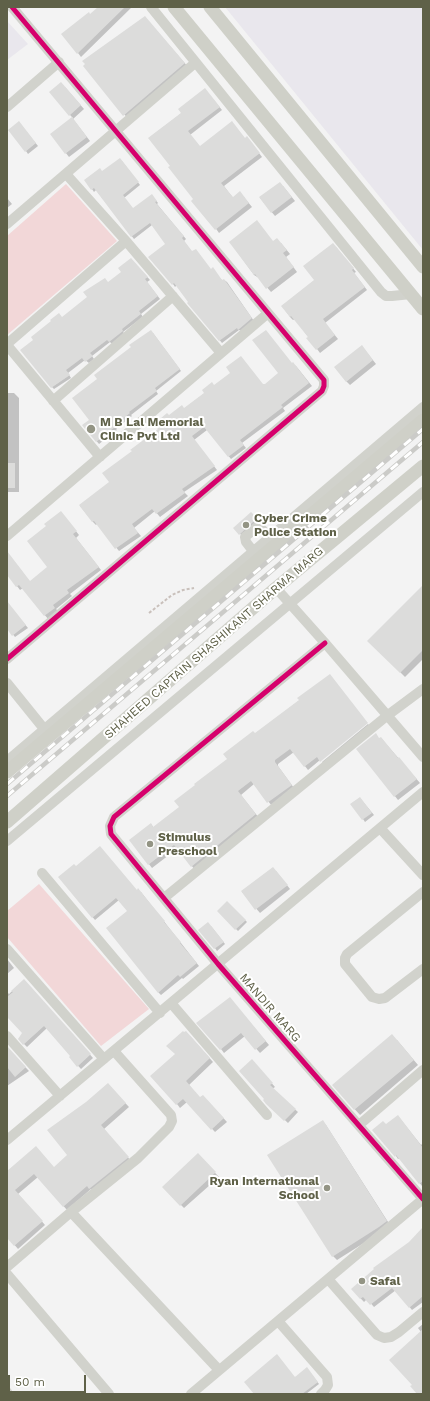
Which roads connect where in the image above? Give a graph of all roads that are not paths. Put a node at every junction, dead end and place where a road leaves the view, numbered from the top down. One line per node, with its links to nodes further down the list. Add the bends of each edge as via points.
1 (12, 7): 5 (street)
2 (151, 7): 6 (street)
3 (174, 7): 13 (main road)
4 (210, 7): 12 (main road)
5 (59, 62): 7 (street); 8 (street)
6 (195, 63): 8 (street); 13 (street, via 381,292 386,296)
7 (7, 107)
8 (116, 131): 9 (street); 16 (street)
9 (66, 174): 10 (street); 11 (street)
10 (7, 224)
11 (126, 241): 14 (street); 17 (street)
12 (423, 267)
13 (411, 294): 15 (main road)
14 (173, 296): 18 (street); 19 (street)
15 (423, 309)
16 (268, 314): 18 (street); 31 (street, via 324,380 322,391)
17 (7, 345): 19 (street)
18 (221, 353): 22 (street)
19 (53, 401): 22 (street)
20 (423, 407): 26 (street)
21 (423, 420): 35 (main road)
22 (100, 457): 25 (street)
23 (423, 466): 28 (main road, SHAHEED CAPTAIN SHASHIKANT SHARMA MARG)
24 (423, 492): 29 (street)
25 (7, 536)
26 (269, 538): 27 (street); 27 (street, via 260,527 244,537)
27 (253, 551): 35 (street)
28 (276, 588): 29 (street); 40 (main road, SHAHEED CAPTAIN SHASHIKANT SHARMA MARG)
29 (290, 604): 30 (street); 42 (street)
30 (325, 643): 34 (street); 46 (street, MANDIR MARG, via 114,817 110,826 111,834)
31 (7, 659)
32 (7, 683): 35 (street)
33 (423, 689): 34 (street)
34 (388, 715): 36 (street); 46 (street)
35 (47, 733): 37 (street); 38 (main road)
36 (423, 757)
37 (7, 761)
38 (7, 772)
39 (423, 792): 41 (street)
40 (7, 822)
41 (380, 828): 44 (street); 48 (street)
42 (7, 841)
43 (42, 873): 51 (street)
44 (423, 875)
45 (423, 892): 49 (street, via 344,958 345,964 372,997 379,999 385,998)
46 (164, 898): 48 (street, MANDIR MARG)
47 (7, 949): 54 (street)
48 (218, 964): 50 (street); 58 (street, MANDIR MARG)
49 (423, 969)
50 (171, 1003): 51 (street); 57 (street)
51 (160, 1012): 53 (street)
52 (7, 1037): 56 (street)
53 (114, 1051): 54 (street); 61 (street, via 168,1110 172,1121 138,1158)
54 (104, 1059): 56 (street)
55 (423, 1070): 58 (street)
56 (60, 1096): 59 (street)
57 (268, 1115)
58 (359, 1125): 60 (street, MANDIR MARG)
59 (7, 1140)
60 (423, 1199): 64 (street)
61 (71, 1212): 62 (street); 67 (street)
62 (7, 1267)
63 (7, 1274): 68 (street)
64 (328, 1279): 65 (street, via 377,1335 384,1338 399,1332); 66 (street)
65 (423, 1312)
66 (278, 1321): 67 (street); 70 (street, via 327,1377 328,1385)
67 (219, 1370): 69 (street)
68 (109, 1394)
69 (191, 1394)
70 (321, 1394)

